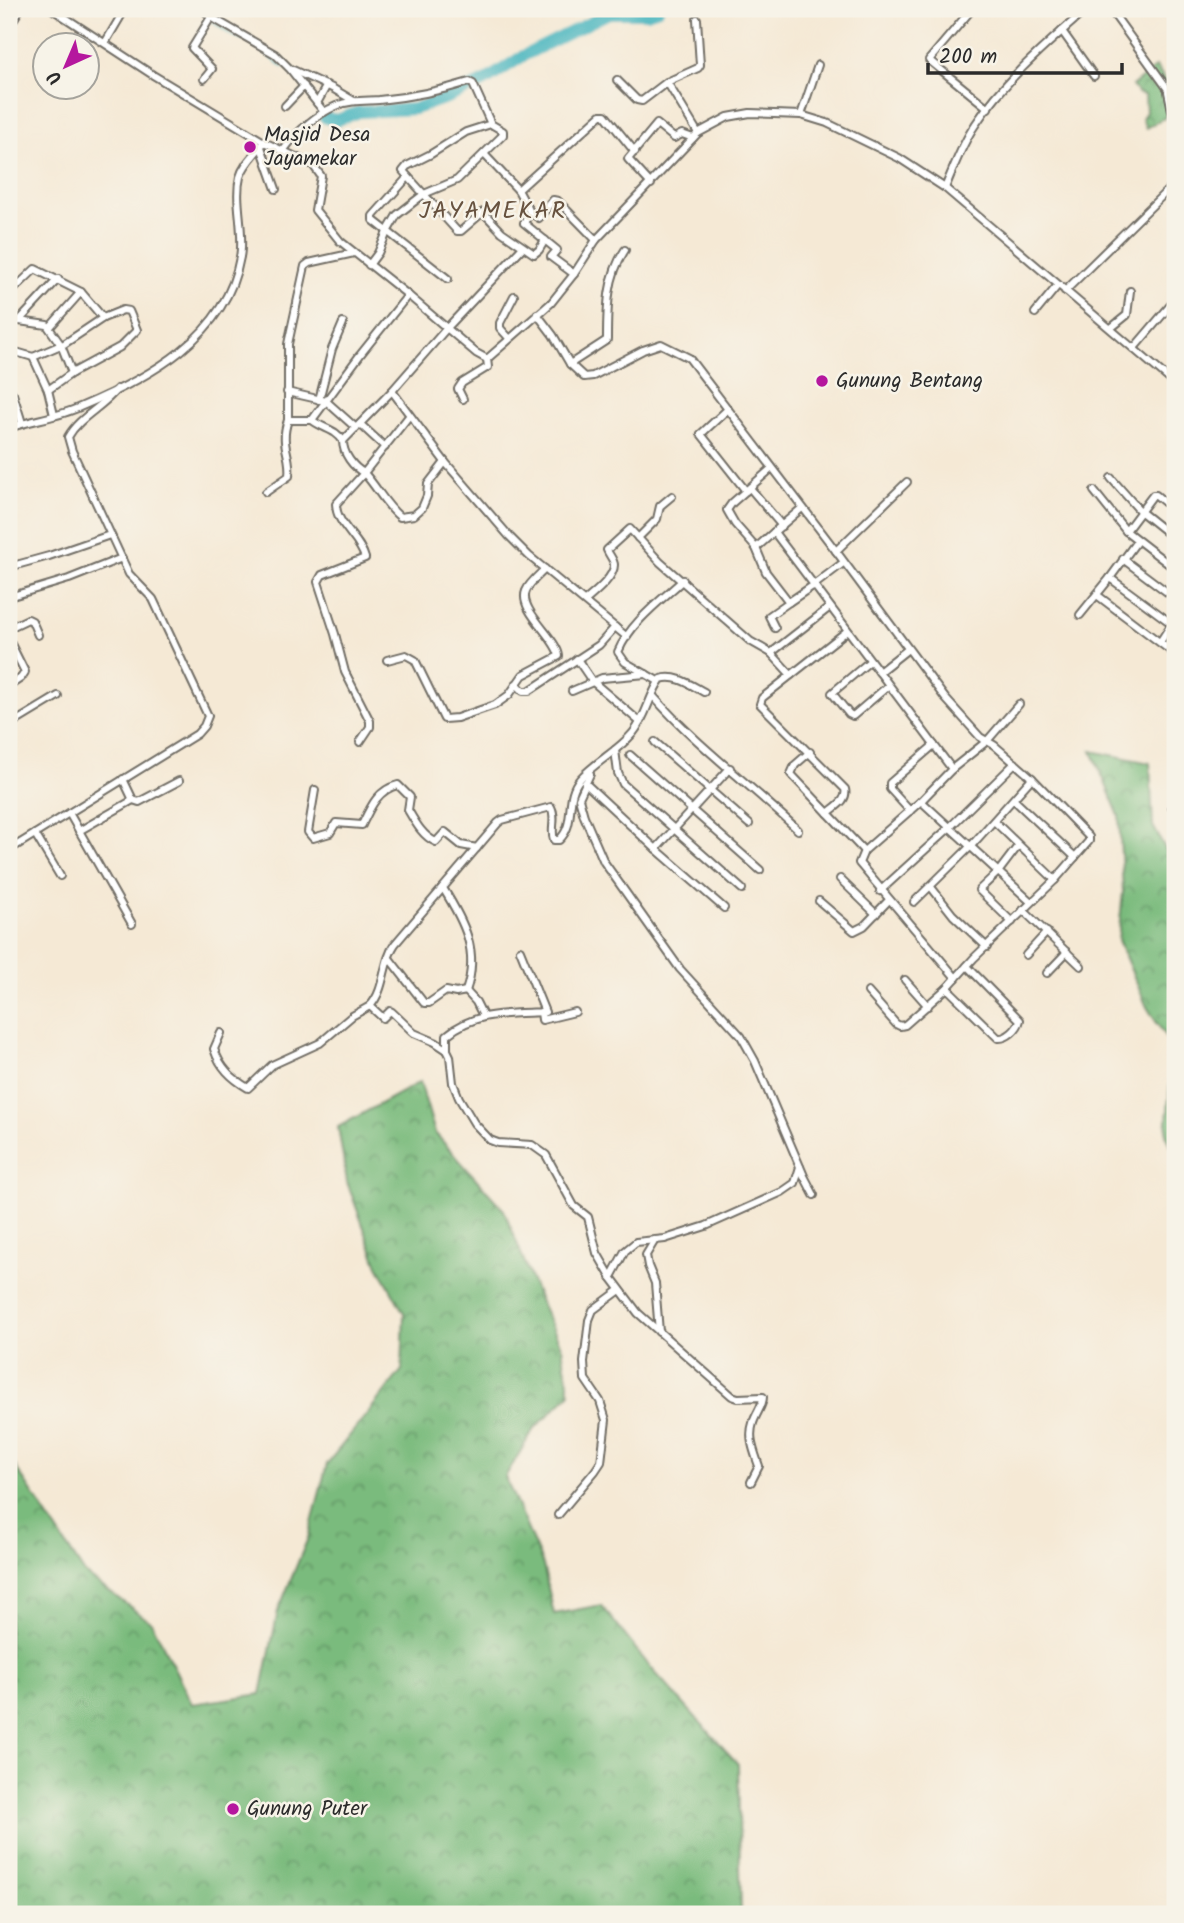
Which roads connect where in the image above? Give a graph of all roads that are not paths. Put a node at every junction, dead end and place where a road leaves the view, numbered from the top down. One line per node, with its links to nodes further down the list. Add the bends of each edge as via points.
1 (20, 9): 10 (street)
2 (52, 9): 12 (street)
3 (125, 9): 12 (street)
4 (203, 9): 8 (street)
5 (972, 9): 26 (street, via 929,60)
6 (1087, 9): 11 (street)
7 (1110, 9): 21 (street)
8 (211, 17): 14 (street, via 258,43); 16 (street, via 192,46 212,69)
9 (697, 19): 18 (street, via 700,65)
10 (9, 27)
11 (1062, 30): 15 (street); 26 (street)
12 (105, 43): 32 (street)
13 (818, 65): 28 (street)
14 (290, 69): 19 (street); 20 (street)
15 (1094, 76)
16 (204, 79)
17 (617, 80): 18 (street, via 642,101)
18 (667, 82): 31 (street)
19 (327, 85): 23 (street); 24 (street)
20 (304, 86): 24 (street); 25 (street)
21 (1167, 87): 22 (street); 30 (street)
22 (1175, 99)
23 (354, 101): 27 (street); 29 (street, via 470,82)
24 (317, 103): 27 (street)
25 (285, 106)
26 (988, 108): 39 (street, via 966,141)
27 (324, 112): 33 (street, via 308,122)
28 (801, 116): 31 (street, via 750,113 728,117); 39 (street, via 853,134)
29 (491, 124): 35 (street, via 503,135); 36 (street, via 466,132 407,166 403,171)
30 (1175, 125)
31 (696, 136): 34 (street, via 674,138 657,124); 37 (street)
32 (262, 145): 33 (street); 40 (street); 83 (street, via 240,178 243,244 239,266 215,316 187,348)
33 (283, 151): 49 (street, via 318,170 321,184 315,210)
34 (635, 152): 37 (street, via 628,159); 41 (street, via 601,115)
35 (484, 154): 41 (street); 42 (street, via 457,180)
36 (408, 177): 42 (street); 44 (street, via 373,216)
37 (651, 184): 46 (street)
38 (1172, 186): 55 (street)
39 (945, 188): 54 (street)
40 (276, 189)
41 (518, 190): 43 (street)
42 (424, 194): 44 (street, via 397,215); 47 (street, via 457,231 483,212)
43 (530, 212): 45 (street, via 524,223); 46 (street, via 538,218 553,200 558,201)
44 (387, 232): 50 (street); 53 (street)
45 (545, 240): 47 (street, via 537,253); 51 (street, via 557,250 551,257)
46 (596, 240): 51 (street)
47 (523, 247): 70 (street)
48 (625, 250): 77 (street, via 611,282 607,340)
49 (354, 253): 50 (street); 87 (street, via 305,266 288,344)
50 (369, 265): 59 (street)
51 (574, 274): 64 (street)
52 (58, 279): 57 (street); 58 (street, via 33,269); 66 (street)
53 (447, 279)
54 (1058, 285): 55 (street); 62 (street)
55 (1065, 291): 69 (street)
56 (1130, 291): 69 (street, via 1127,315)
57 (81, 292): 65 (street); 68 (street)
58 (9, 294)
59 (408, 295): 70 (street); 82 (street)
60 (514, 296): 71 (street, via 500,323)
61 (1175, 300): 73 (street)
62 (1035, 313)
63 (9, 314): 66 (street)
64 (537, 314): 71 (street); 77 (street)
65 (103, 318): 72 (street); 78 (street, via 126,310 137,330 120,347)
66 (19, 321): 68 (street)
67 (344, 323): 81 (street)
68 (50, 327): 72 (street)
69 (1111, 328): 73 (street)
70 (446, 329): 76 (street); 85 (street)
71 (509, 338): 76 (street)
72 (61, 345): 75 (street); 78 (street)
73 (1134, 348): 80 (street)
74 (9, 350): 75 (street)
75 (33, 357): 84 (street)
76 (486, 359): 88 (street, via 488,367 458,389)
77 (569, 364): 90 (street, via 588,378 663,344 689,358)
78 (72, 373): 84 (street)
79 (1175, 373): 80 (street)
80 (1173, 382)
81 (324, 383): 82 (street); 89 (street)
82 (337, 388): 89 (street)
83 (117, 389): 91 (street); 115 (street, via 68,437)
84 (48, 390): 91 (street)
85 (392, 391): 92 (street); 96 (street)
86 (10, 392): 95 (street)
87 (286, 392): 89 (street); 93 (street)
88 (463, 399)
89 (323, 401): 94 (street); 96 (street)
90 (728, 409): 101 (street); 105 (street, via 701,434)
91 (54, 415): 95 (street)
92 (409, 416): 99 (street); 100 (street)
93 (288, 420): 94 (street); 107 (street, via 284,445 289,476)
94 (312, 420): 98 (street, via 334,430)
95 (22, 424): 97 (street)
96 (358, 426): 98 (street); 99 (street)
97 (9, 428)
98 (344, 441): 102 (street, via 350,461)
99 (385, 447): 102 (street)
100 (445, 462): 102 (street, via 428,484 422,508 405,518 394,512); 125 (street, via 509,536)
101 (772, 468): 105 (street); 109 (street)
102 (364, 473): 167 (street, via 338,500 336,509 365,558 322,575 318,582 345,672 370,721)
103 (1111, 478): 110 (street)
104 (907, 482): 120 (street)
105 (748, 490): 112 (street); 119 (street, via 727,510)
106 (1094, 491): 113 (street)
107 (266, 492)
108 (672, 496): 116 (street)
109 (802, 508): 112 (street); 120 (street)
110 (1140, 511): 111 (street, via 1154,495); 113 (street); 117 (street)
111 (1175, 511)
112 (782, 526): 114 (street)
113 (1126, 531): 118 (street)
114 (774, 533): 119 (street); 129 (street)
115 (110, 535): 121 (street); 124 (street)
116 (638, 538): 128 (street); 133 (street, via 629,530 607,550 614,569)
117 (1175, 539)
118 (1137, 541): 122 (street); 126 (street)
119 (756, 548): 134 (street, via 766,572)
120 (836, 551): 123 (street)
121 (122, 558): 131 (street); 179 (street, via 129,574 153,599 208,716 197,734)
122 (1123, 559): 127 (street); 132 (street)
123 (843, 563): 129 (street); 146 (street)
124 (9, 567)
125 (545, 569): 133 (street); 157 (street, via 525,595 531,613 560,654)
126 (1175, 569)
127 (1110, 578): 130 (street); 137 (street)
128 (683, 580): 143 (street); 147 (street, via 750,641)
129 (814, 585): 134 (street); 135 (street)
130 (1097, 595): 136 (street); 145 (street)
131 (9, 597)
132 (1175, 598)
133 (585, 601): 138 (street)
134 (789, 602): 140 (street, via 769,616)
135 (830, 607): 141 (street); 147 (street)
136 (1080, 615)
137 (1174, 623): 145 (street)
138 (615, 627): 143 (street); 149 (street)
139 (9, 628): 142 (street, via 28,619)
140 (775, 628)
141 (847, 631): 151 (street); 154 (street)
142 (38, 635)
143 (627, 636): 152 (street, via 619,657)
144 (9, 640): 158 (street, via 25,672)
145 (1160, 642): 148 (street)
146 (908, 649): 153 (street); 168 (street, via 945,698)
147 (771, 653): 154 (street)
148 (1175, 654)
149 (577, 659): 155 (street); 157 (street, via 529,691)
150 (387, 660): 157 (street, via 412,657 446,719 495,705)
151 (870, 661): 153 (street); 159 (street, via 832,693 853,716)
152 (648, 673): 155 (street); 156 (street)
153 (879, 673): 159 (street)
154 (791, 675): 172 (street, via 760,704)
155 (592, 681): 160 (street); 166 (street)
156 (658, 681): 161 (street, via 664,677 683,680); 162 (street)
157 (516, 684)
158 (9, 686)
159 (888, 686): 170 (street)
160 (572, 691)
161 (704, 692)
162 (653, 695): 166 (street); 175 (street)
163 (58, 696): 165 (street, via 15,722)
164 (1019, 704): 168 (street)
165 (9, 715)
166 (640, 722): 171 (street)
167 (360, 741)
168 (987, 741): 174 (street); 176 (street)
169 (655, 742): 183 (street)
170 (934, 745): 176 (street); 188 (street, via 890,783)
171 (615, 750): 177 (street); 194 (street, via 623,785)
172 (810, 752): 190 (street, via 846,792 844,800); 190 (street, via 791,774)
173 (630, 755): 187 (street)
174 (1015, 763): 178 (street); 193 (street)
175 (730, 768): 183 (street); 195 (street)
176 (952, 769): 186 (street)
177 (593, 770): 181 (street); 200 (street, via 576,786 569,828 559,840 553,838 553,810 547,807 502,820)
178 (1032, 778): 185 (street); 204 (street, via 1090,838)
179 (123, 779): 184 (street); 189 (street)
180 (179, 781): 184 (street, via 139,802)
181 (585, 783): 201 (street); 244 (street, via 579,798 604,862 680,969 741,1035)
182 (315, 790): 200 (street, via 310,837 330,832 336,823 362,825 371,803 398,785 410,797 408,810 431,840 436,842 445,832 461,845)
183 (709, 790): 187 (street); 192 (street)
184 (133, 800): 196 (street)
185 (1014, 800): 191 (street); 204 (street)
186 (921, 801): 188 (street); 193 (street)
187 (691, 810): 194 (street); 205 (street)
188 (910, 811): 203 (street)
189 (69, 813): 196 (street); 197 (street)
190 (828, 813): 203 (street)
191 (994, 821): 198 (street); 199 (street)
192 (749, 824)
193 (949, 828): 198 (street); 213 (street)
194 (674, 830): 201 (street); 212 (street)
195 (798, 830)
196 (79, 831): 222 (street)
197 (35, 834): 202 (street); 207 (street)
198 (971, 846): 206 (street); 210 (street)
199 (1018, 846): 206 (street); 209 (street)
200 (477, 848): 211 (street)
201 (656, 849): 218 (street)
202 (9, 850)
203 (864, 852): 213 (street, via 859,867)
204 (1075, 858): 209 (street)
205 (760, 870)
206 (999, 870): 217 (street); 221 (street, via 979,890)
207 (60, 876)
208 (840, 879): 220 (street)
209 (1055, 880): 217 (street)
210 (930, 887): 216 (street); 224 (street)
211 (443, 888): 228 (street, via 395,944); 235 (street, via 461,918 473,962)
212 (742, 889)
213 (880, 891): 214 (street)
214 (889, 900): 220 (street); 232 (street)
215 (818, 901): 220 (street, via 854,931)
216 (914, 902)
217 (1031, 902): 219 (street)
218 (724, 908)
219 (1023, 910): 221 (street); 223 (street)
220 (876, 914)
221 (1012, 922): 224 (street)
222 (132, 924)
223 (1047, 932): 226 (street); 227 (street)
224 (987, 947): 229 (street)
225 (520, 950): 239 (street, via 542,1001 545,1012)
226 (1067, 952): 230 (street); 231 (street)
227 (1026, 955)
228 (389, 958): 235 (street, via 426,1004 446,991); 237 (street)
229 (967, 966): 232 (street); 234 (street, via 1020,1020 1018,1027 998,1038)
230 (1082, 966)
231 (1047, 973)
232 (956, 978): 234 (street)
233 (905, 980): 238 (street)
234 (947, 988): 238 (street)
235 (466, 991): 241 (street)
236 (868, 992): 238 (street, via 900,1026)
237 (370, 1006): 242 (street, via 320,1043 272,1065 248,1088 219,1063 214,1049); 243 (street, via 383,1018 392,1012 414,1033)
238 (928, 1006)
239 (541, 1012): 240 (street, via 542,1020); 241 (street)
240 (575, 1013)
241 (483, 1016): 243 (street, via 448,1033)
242 (221, 1032)
243 (447, 1050): 247 (street, via 453,1083 474,1123 490,1140 532,1145 546,1155 574,1206 588,1217 597,1253)
244 (800, 1167): 245 (street); 246 (street, via 790,1188 706,1226)
245 (814, 1195)
246 (654, 1240): 247 (street, via 630,1247); 249 (street, via 646,1255 655,1283)
247 (611, 1277): 248 (street)
248 (620, 1290): 249 (street); 251 (street, via 593,1310 584,1362 585,1379 606,1420 601,1462)
249 (659, 1332): 250 (street, via 732,1396 763,1396 753,1423 751,1440 759,1466)
250 (751, 1482)
251 (558, 1515)

